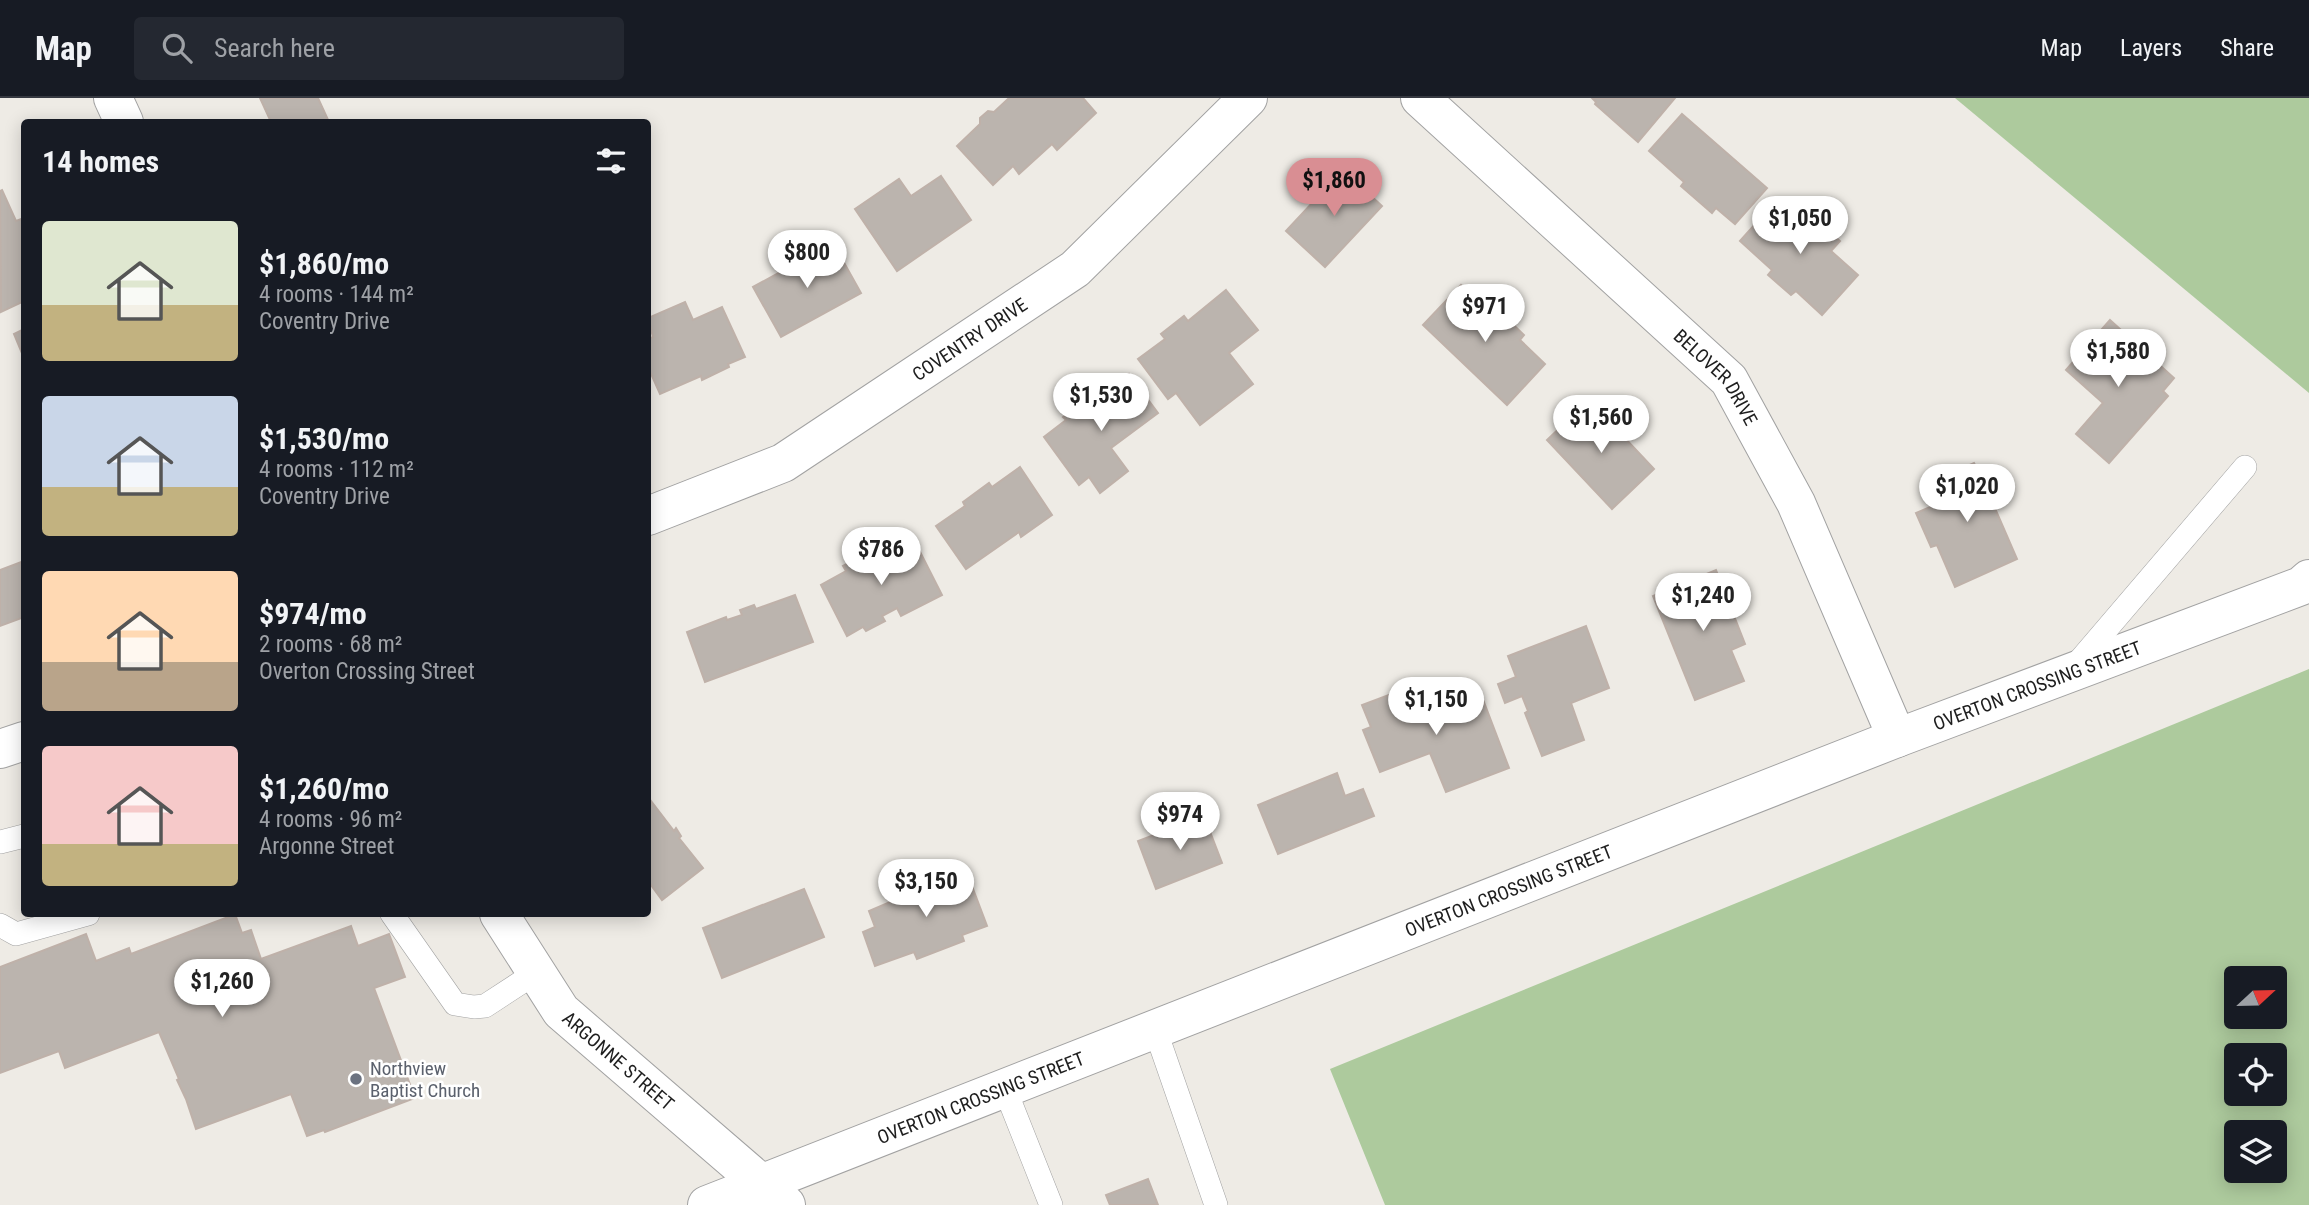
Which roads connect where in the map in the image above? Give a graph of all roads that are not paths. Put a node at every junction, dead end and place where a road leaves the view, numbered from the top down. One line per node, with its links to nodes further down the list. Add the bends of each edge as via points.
1 (113, 98): 4 (street)
2 (1248, 98): 6 (street, COVENTRY DRIVE, via 1075,269 783,463)
3 (1420, 98): 9 (street, BELOVER DRIVE, via 1729,380 1796,503)
4 (123, 119)
5 (2245, 467): 8 (lane)
6 (651, 515)
7 (2309, 579): 8 (street, OVERTON CROSSING STREET, via 2301,586)
8 (2068, 673): 9 (street, OVERTON CROSSING STREET)
9 (1897, 738): 19 (street, OVERTON CROSSING STREET)
10 (21, 742): 11 (street)
11 (0, 749)
12 (21, 837): 13 (lane)
13 (0, 842)
14 (73, 917): 17 (lane)
15 (394, 917): 18 (lane, via 455,1004 485,1006)
16 (501, 917): 18 (street, ARGONNE STREET)
17 (8, 930)
18 (537, 972): 21 (street, ARGONNE STREET, via 561,1011)
19 (1156, 1029): 20 (street, OVERTON CROSSING STREET); 24 (lane)
20 (1005, 1089): 21 (street, OVERTON CROSSING STREET); 23 (lane)
21 (775, 1194): 22 (street, OVERTON CROSSING STREET)
22 (707, 1205)
23 (1051, 1205)
24 (1216, 1205)

